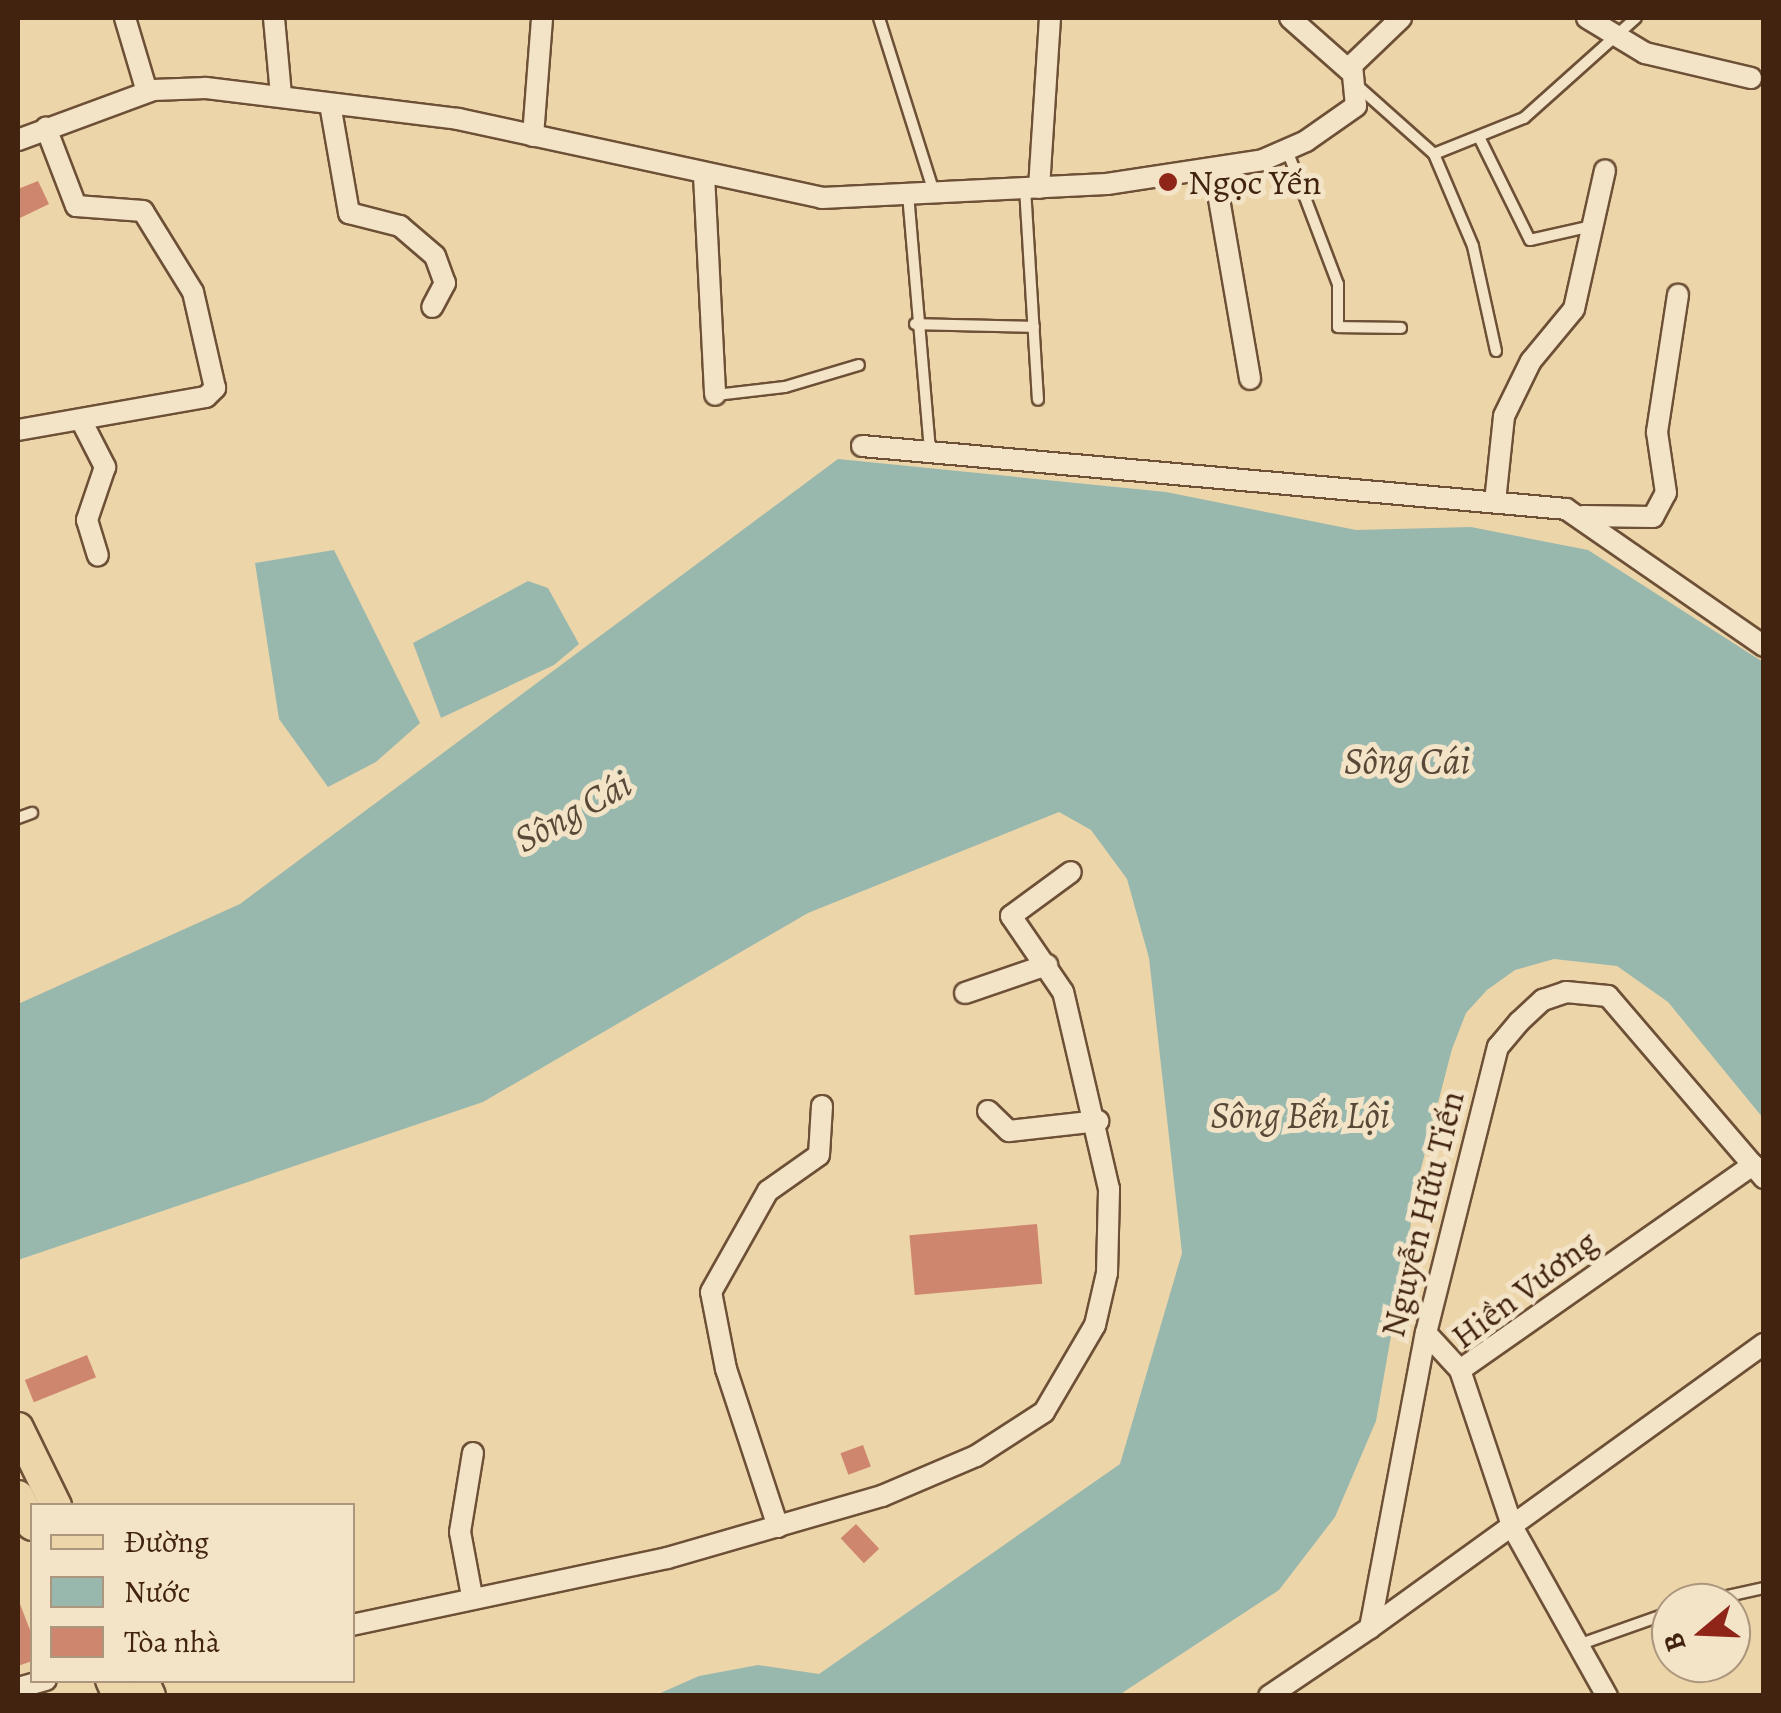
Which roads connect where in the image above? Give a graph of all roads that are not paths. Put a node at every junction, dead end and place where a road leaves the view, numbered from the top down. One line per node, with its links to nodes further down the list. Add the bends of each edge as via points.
1 (125, 18): 13 (street)
2 (274, 18): 14 (street)
3 (542, 18): 17 (street)
4 (879, 18): 26 (lane)
5 (1050, 18): 25 (street)
6 (1290, 18): 12 (street)
7 (1401, 18): 12 (street)
8 (1586, 18): 10 (street)
9 (1636, 18): 10 (lane)
10 (1612, 40): 11 (street); 18 (lane, via 1524,118)
11 (1751, 78)
12 (1355, 80): 20 (street, via 1356,106); 21 (lane)
13 (147, 92): 14 (street); 16 (street)
14 (280, 96): 15 (street)
15 (330, 104): 17 (street); 30 (street, via 349,213 400,226 435,256 445,283)
16 (46, 128): 19 (street); 39 (street, via 76,206 143,211 194,292 215,388 206,398)
17 (533, 136): 24 (street)
18 (1480, 136): 21 (lane); 28 (lane, via 1530,240)
19 (18, 140)
20 (1288, 150): 22 (street); 33 (lane, via 1338,284 1338,327)
21 (1434, 154): 34 (lane, via 1473,246)
22 (1214, 170): 25 (street); 36 (street)
23 (1604, 170): 28 (street)
24 (704, 175): 27 (street, via 822,198); 37 (street)
25 (1032, 188): 26 (street); 32 (lane)
26 (934, 192): 27 (street)
27 (908, 193): 31 (lane)
28 (1593, 226): 43 (street, via 1574,309 1530,361 1504,416)
29 (1678, 295): 44 (street, via 1656,432 1666,494 1653,517)
30 (432, 307)
31 (915, 324): 32 (lane); 42 (lane)
32 (1034, 327): 38 (lane)
33 (1401, 328)
34 (1496, 351)
35 (859, 365): 37 (lane, via 785,387)
36 (1250, 380)
37 (714, 395)
38 (1038, 400)
39 (82, 422): 40 (street); 45 (street, via 105,467 87,520)
40 (18, 430)
41 (862, 446): 42 (street)
42 (930, 450): 43 (street)
43 (1495, 502): 44 (street)
44 (1583, 516): 46 (street)
45 (98, 556)
46 (1764, 646)
47 (32, 813): 48 (lane)
48 (18, 818)
49 (1071, 872): 50 (street, via 1011,916)
50 (1047, 964): 51 (street); 54 (street, via 1063,992)
51 (966, 992)
52 (822, 1106): 64 (street, via 819,1155 768,1191 712,1292 726,1369)
53 (988, 1111): 54 (street, via 1009,1131)
54 (1098, 1121): 64 (street, via 1110,1202 1107,1273 1095,1325 1056,1396 1021,1431 960,1464)
55 (1758, 1172): 56 (street, Nguyễn Hữu Tiến, via 1608,996 1592,990 1542,1000 1498,1047); 58 (street, Hiền Vương)
56 (1426, 1333): 58 (street); 69 (street, Nguyễn Hữu Tiến)
57 (1764, 1344): 65 (street)
58 (1460, 1370): 65 (street, Hiền Vương)
59 (18, 1428): 62 (main road)
60 (472, 1453): 66 (street, via 460,1532)
61 (18, 1496): 63 (main road)
62 (55, 1503)
63 (30, 1521)
64 (778, 1528): 66 (street)
65 (1512, 1528): 69 (street); 70 (street, Hiền Vương)
66 (472, 1596): 68 (street)
67 (1651, 1619): 70 (lane)
68 (355, 1624)
69 (1370, 1628): 71 (street)
70 (1577, 1645): 72 (street, Hiền Vương)
71 (1269, 1696)
72 (1607, 1696)

